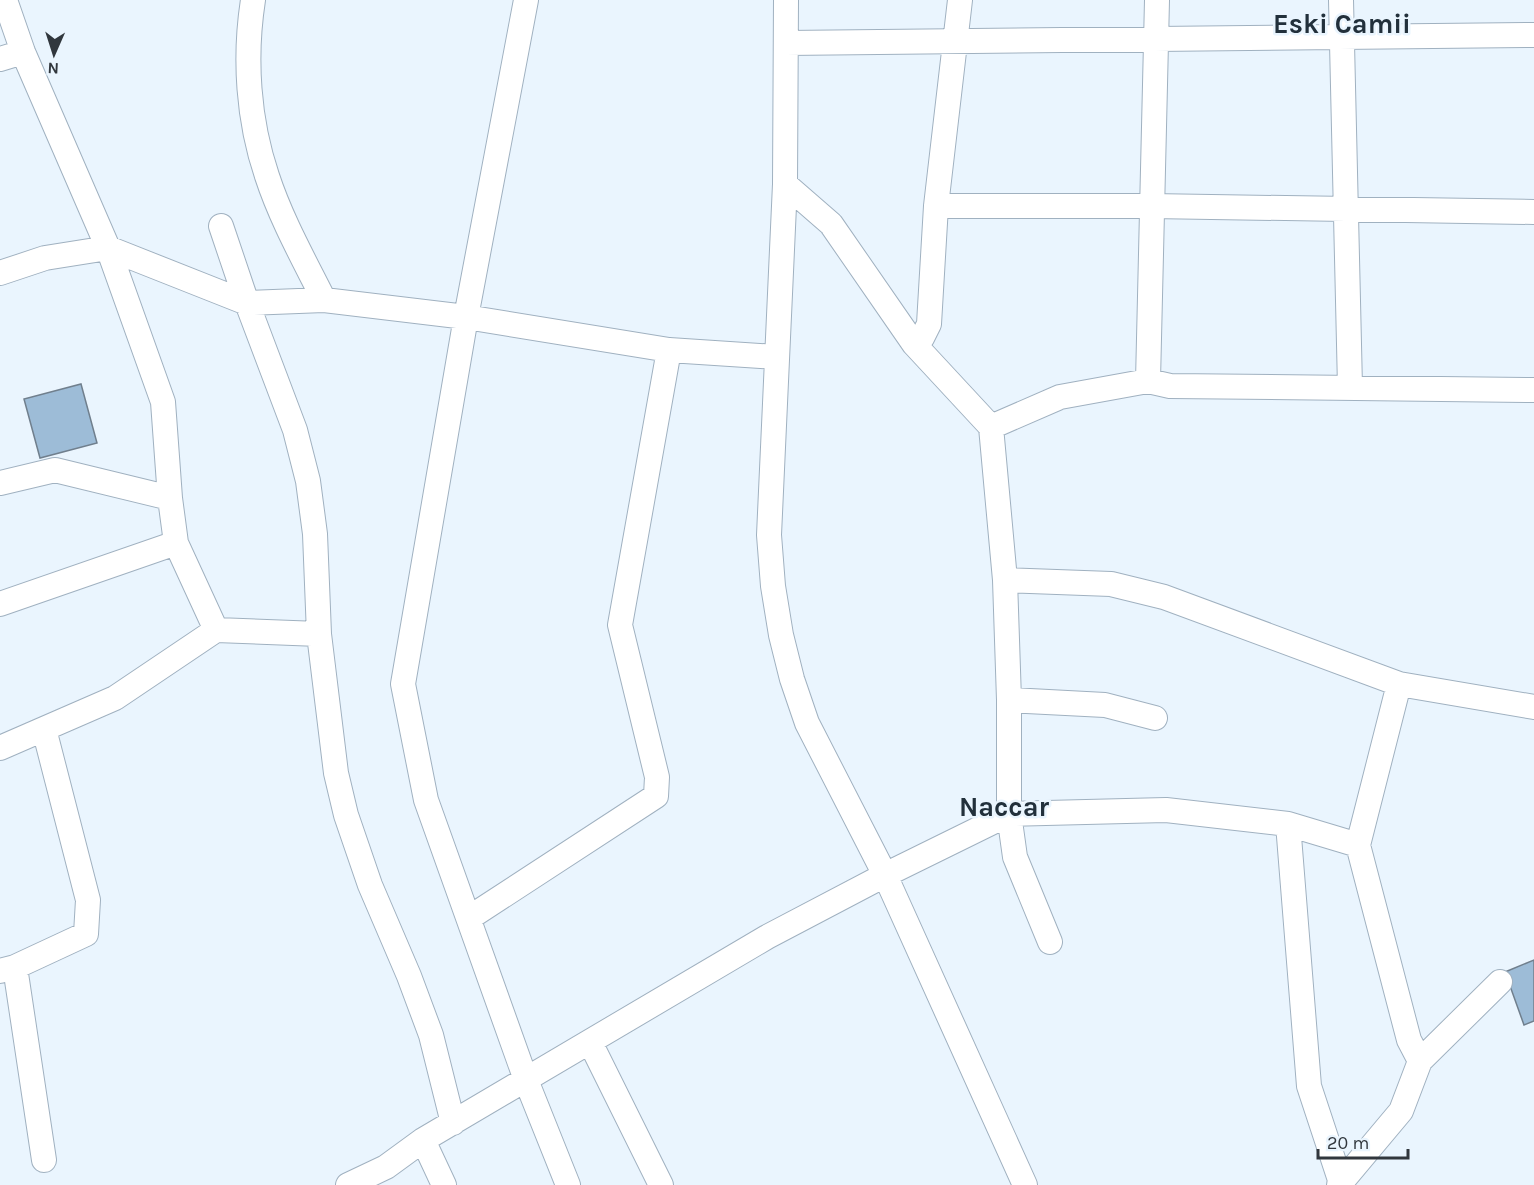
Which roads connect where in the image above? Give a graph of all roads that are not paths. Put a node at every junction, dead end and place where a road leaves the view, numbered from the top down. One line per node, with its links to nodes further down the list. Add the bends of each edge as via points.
1 (5, 0): 13 (street)
2 (253, 0): 23 (street, via 249,71 256,136 282,215)
3 (526, 0): 25 (street)
4 (786, 0): 12 (street)
5 (960, 0): 11 (street)
6 (1157, 0): 10 (street)
7 (1341, 0): 9 (street)
8 (1534, 35): 9 (street)
9 (1341, 38): 10 (street); 18 (street)
10 (1156, 40): 11 (street); 17 (street)
11 (955, 42): 12 (street); 16 (street)
12 (786, 43): 15 (street)
13 (23, 52): 14 (street); 21 (street)
14 (0, 59)
15 (785, 184): 26 (street, via 831,224); 28 (street)
16 (936, 206): 17 (street); 26 (street, via 929,324)
17 (1151, 206): 18 (street); 29 (street)
18 (1345, 208): 19 (street); 30 (street)
19 (1534, 212)
20 (221, 226): 24 (street)
21 (108, 248): 22 (street, via 45,258); 24 (street); 34 (street, via 163,402)
22 (0, 273)
23 (324, 300): 24 (street); 25 (street)
24 (247, 303): 39 (street, via 295,430 308,481 315,534)
25 (466, 317): 27 (street); 50 (street, via 403,684 426,800)
26 (914, 344): 32 (street)
27 (669, 350): 28 (street); 50 (street, via 620,625 657,777 656,796)
28 (777, 357): 49 (street, via 769,536 781,635 807,723)
29 (1148, 381): 30 (street, via 1170,386); 32 (street, via 1060,397)
30 (1350, 387): 31 (street)
31 (1534, 390)
32 (991, 428): 36 (street)
33 (0, 483): 34 (street, via 55,470)
34 (170, 498): 35 (street)
35 (176, 543): 37 (street); 38 (street)
36 (1005, 580): 40 (street, via 1111,584 1164,597); 41 (street)
37 (0, 604)
38 (216, 630): 39 (street); 44 (street, via 115,698)
39 (319, 633): 57 (street, via 336,773 346,815 431,1035)
40 (1400, 684): 42 (street); 48 (street)
41 (1009, 700): 43 (street, via 1105,705); 46 (street)
42 (1534, 707)
43 (1155, 718)
44 (44, 729): 45 (street); 52 (street, via 88,900 86,934)
45 (0, 748)
46 (1009, 814): 47 (street, via 1166,810); 49 (street); 51 (street, via 1015,857)
47 (1288, 824): 48 (street); 60 (street, via 1309,1086)
48 (1358, 845): 55 (street, via 1409,1040)
49 (885, 875): 54 (street, via 766,937); 65 (street)
50 (469, 918): 56 (street)
51 (1050, 942)
52 (8, 969): 59 (street)
53 (1500, 982): 55 (street)
54 (590, 1042): 56 (street); 64 (street)
55 (1420, 1061): 60 (street, via 1401,1111)
56 (526, 1080): 57 (street); 63 (street)
57 (453, 1123): 58 (street)
58 (423, 1140): 61 (street, via 386,1167); 62 (street)
59 (44, 1160)
60 (1340, 1184)
61 (348, 1185)
62 (444, 1185)
63 (568, 1185)
64 (661, 1185)
65 (1025, 1185)

